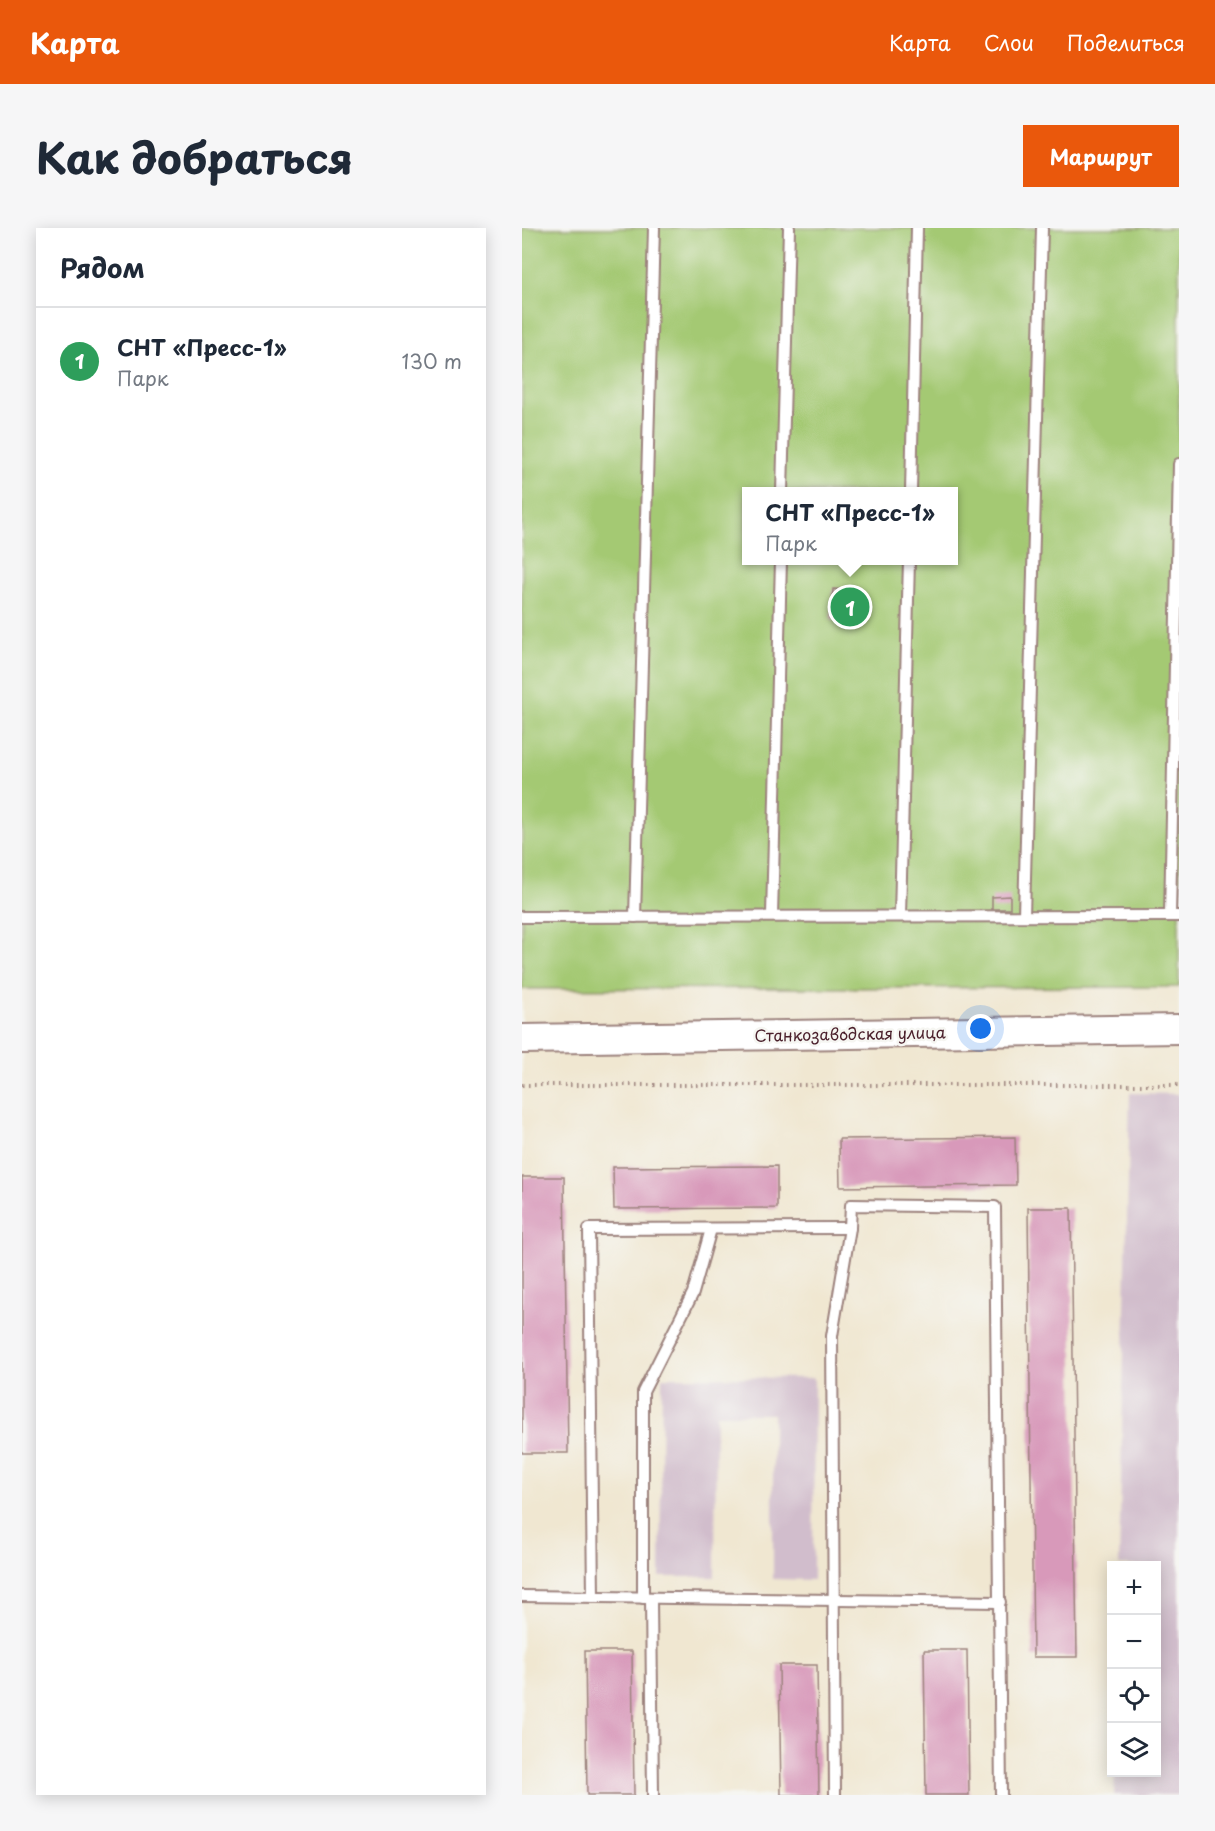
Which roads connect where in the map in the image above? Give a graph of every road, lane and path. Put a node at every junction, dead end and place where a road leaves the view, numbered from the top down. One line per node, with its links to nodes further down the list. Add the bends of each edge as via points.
1 (654, 228): 15 (lane)
2 (789, 228): 6 (lane)
3 (917, 228): 7 (lane)
4 (1042, 228): 12 (lane)
5 (1179, 464): 13 (lane)
6 (782, 487)
7 (910, 487)
8 (781, 565): 10 (lane)
9 (909, 565): 11 (lane)
10 (772, 916): 11 (lane); 15 (lane)
11 (900, 916): 12 (lane)
12 (1024, 916): 13 (lane)
13 (1175, 916)
14 (522, 917): 15 (lane)
15 (635, 917)
16 (1179, 1029): 17 (street, Станкозаводская улица)
17 (522, 1039)
18 (522, 1085): 19 (path)
19 (1179, 1085)
20 (850, 1228): 21 (lane); 25 (lane, via 832,1336); 26 (lane, via 851,1205 995,1207)
21 (711, 1229): 23 (lane, via 589,1230); 24 (lane, via 693,1293 643,1392)
22 (522, 1596): 23 (lane)
23 (593, 1598): 24 (lane)
24 (647, 1598): 25 (lane); 27 (lane)
25 (834, 1600): 26 (lane); 28 (lane)
26 (1000, 1602): 29 (lane)
27 (653, 1795)
28 (835, 1795)
29 (1001, 1795)

